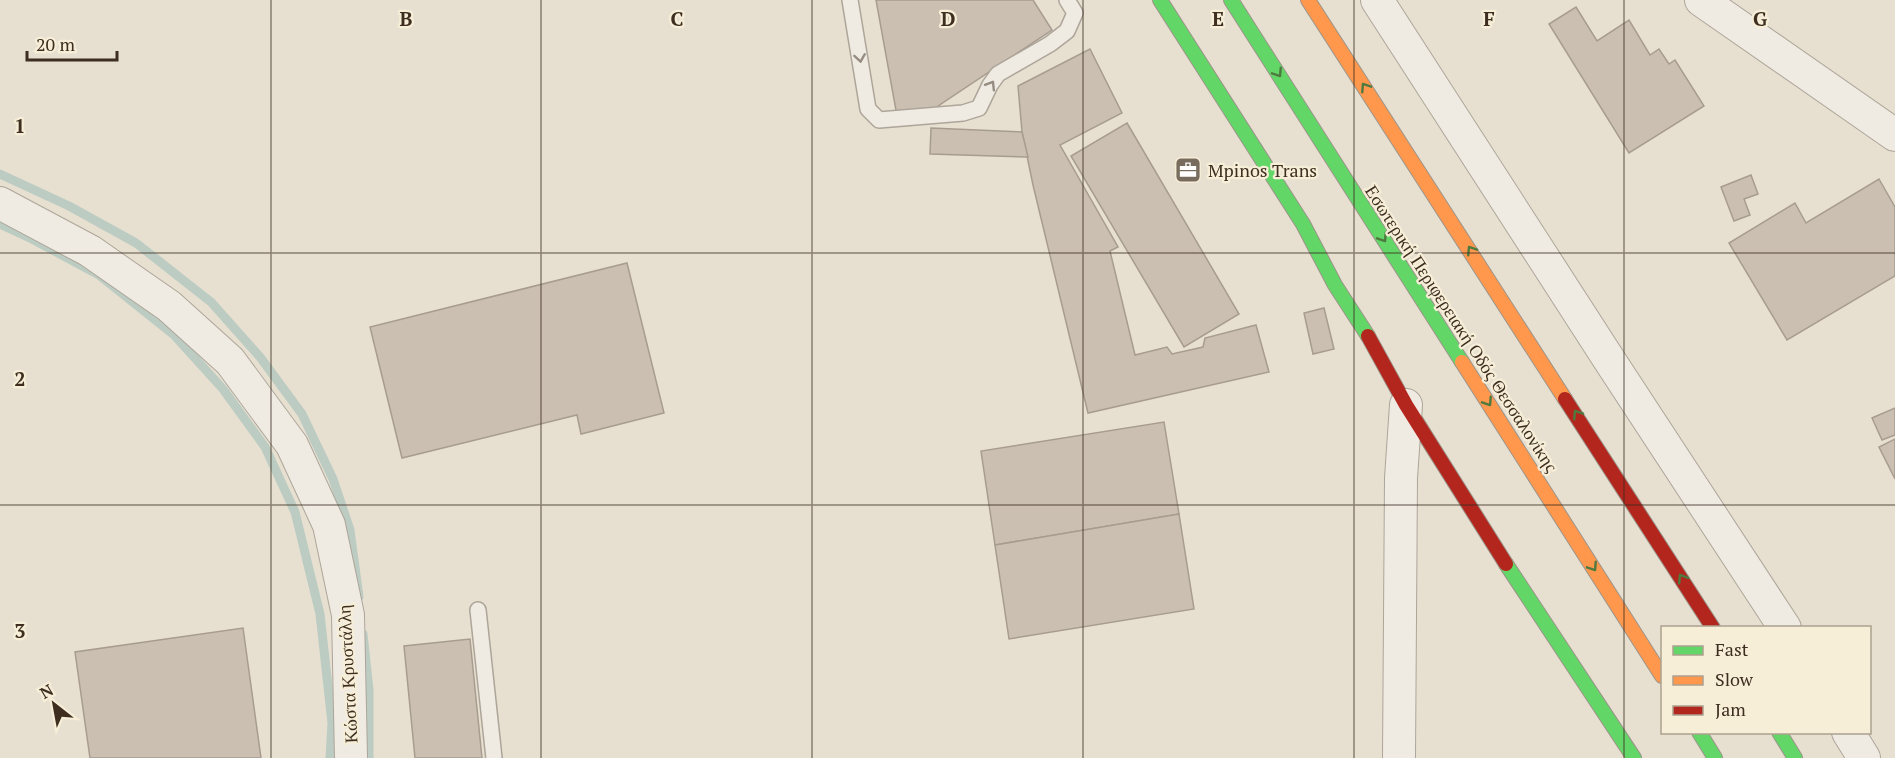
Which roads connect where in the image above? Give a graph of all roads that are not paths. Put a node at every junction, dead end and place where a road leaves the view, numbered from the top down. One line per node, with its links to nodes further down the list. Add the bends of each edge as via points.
1 (850, 0): 2 (lane, one-way to 2, via 868,109 879,120 980,108 999,74 1067,32 1075,13)
2 (1067, 0)
3 (1160, 0): 10 (main road, via 1303,224)
4 (1231, 0): 16 (main road, Εσωτερική Περιφερειακή Οδός Θεσσαλονίκης, one-way to 16)
5 (1308, 0): 14 (main road, one-way to 5)
6 (1377, 0): 15 (street)
7 (1701, 0): 8 (street)
8 (1895, 135)
9 (0, 202): 20 (street, Κώστα Κρυστάλλη, via 90,251 169,306 230,361 292,445 329,525 348,615)
10 (1406, 405): 11 (main road); 12 (street)
11 (1442, 464): 12 (street, via 1420,462); 23 (main road)
12 (1401, 478): 22 (street)
13 (478, 610): 21 (lane)
14 (1712, 626)
15 (1784, 626)
16 (1661, 674)
17 (1700, 734): 24 (main road)
18 (1780, 734): 25 (main road)
19 (1849, 734): 26 (street)
20 (351, 758)
21 (494, 758)
22 (1399, 758)
23 (1634, 758)
24 (1715, 758)
25 (1795, 758)
26 (1864, 758)

